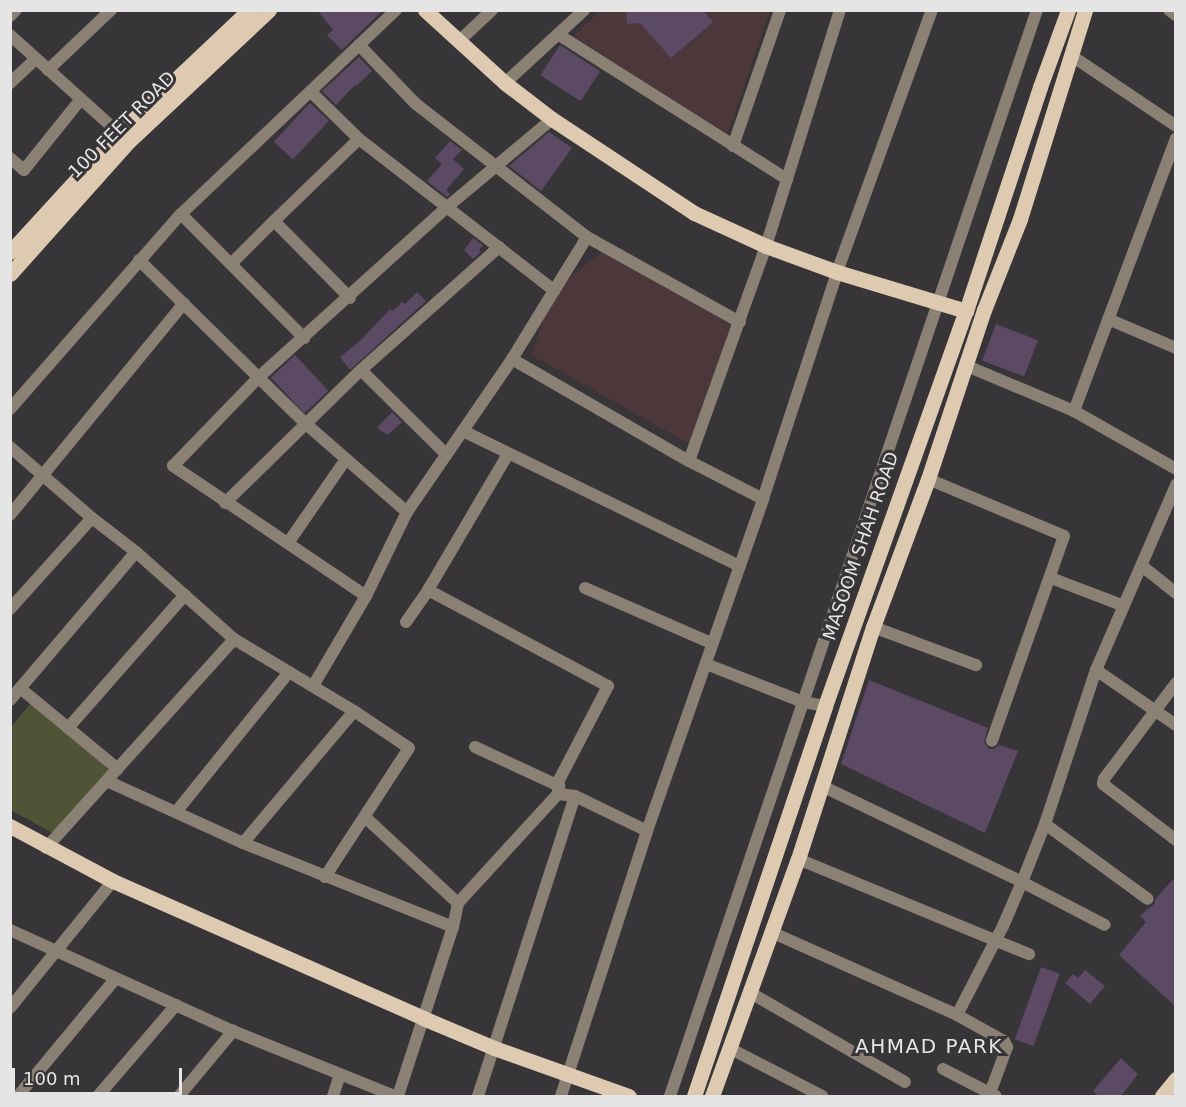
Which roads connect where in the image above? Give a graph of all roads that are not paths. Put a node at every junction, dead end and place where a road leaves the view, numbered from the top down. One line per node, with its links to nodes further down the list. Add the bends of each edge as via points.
1 (16, 10): 17 (street)
2 (111, 10): 24 (street)
3 (249, 10): 31 (main road, 100 FEET ROAD)
4 (269, 10): 50 (main road, 100 FEET ROAD, via 129,141)
5 (396, 10): 21 (street)
6 (425, 10): 20 (main road)
7 (492, 10): 20 (street)
8 (584, 10): 19 (street)
9 (780, 10): 34 (street)
10 (840, 10): 37 (street)
11 (932, 10): 49 (street)
12 (1037, 10): 54 (street)
13 (1068, 10): 39 (main road, MASOOM SHAH ROAD)
14 (1085, 10): 22 (main road)
15 (1168, 10): 16 (street)
16 (1176, 15)
17 (10, 16)
18 (10, 35): 23 (street)
19 (559, 35): 26 (street); 34 (street)
20 (458, 42): 26 (main road)
21 (359, 45): 27 (street); 36 (street, via 417,104)
22 (1071, 56): 30 (street); 41 (main road)
23 (36, 59): 24 (street); 25 (street)
24 (48, 70): 28 (street)
25 (10, 83)
26 (505, 83): 29 (main road)
27 (310, 92): 33 (street); 40 (street)
28 (81, 99): 31 (street); 35 (street, via 24,170)
29 (552, 119): 36 (street); 44 (main road, via 694,213)
30 (1176, 126)
31 (119, 134): 46 (main road, 100 FEET ROAD)
32 (1176, 138): 56 (street)
33 (359, 139): 38 (street); 42 (street)
34 (733, 146): 37 (street)
35 (10, 158)
36 (495, 167): 38 (street); 43 (street)
37 (788, 179): 44 (street)
38 (446, 208): 45 (street); 52 (street)
39 (998, 212): 41 (main road); 55 (main road, MASOOM SHAH ROAD)
40 (182, 214): 47 (street); 48 (street)
41 (1020, 219): 61 (main road, via 984,310)
42 (274, 221): 48 (street); 52 (street)
43 (587, 237): 51 (street); 57 (street)
44 (766, 246): 49 (main road); 57 (street)
45 (499, 247): 51 (street); 62 (street)
46 (10, 252)
47 (139, 260): 53 (street); 64 (street)
48 (232, 263): 58 (street)
49 (837, 272): 54 (main road); 79 (street)
50 (10, 274)
51 (554, 290): 60 (street)
52 (350, 298): 58 (street)
53 (184, 303): 63 (street); 76 (street)
54 (938, 303): 55 (main road); 108 (street)
55 (966, 311): 71 (main road, MASOOM SHAH ROAD)
56 (1108, 320): 59 (street); 65 (street)
57 (741, 322): 73 (street)
58 (304, 338): 63 (street)
59 (1176, 348)
60 (513, 359): 67 (street); 73 (street)
61 (967, 366): 65 (street); 74 (main road)
62 (361, 370): 66 (street); 69 (street)
63 (260, 376): 66 (street); 80 (street, via 173,466)
64 (10, 409)
65 (1074, 411): 75 (street)
66 (306, 424): 72 (street); 80 (street)
67 (463, 431): 69 (street); 70 (street)
68 (10, 447): 76 (street)
69 (446, 454): 81 (street)
70 (508, 454): 86 (street); 90 (street)
71 (912, 457): 74 (main road); 111 (main road, MASOOM SHAH ROAD)
72 (346, 459): 81 (street); 84 (street)
73 (689, 461): 79 (street)
74 (933, 464): 77 (main road)
75 (1176, 469)
76 (44, 476): 82 (street); 83 (street)
77 (928, 479): 88 (street, via 1060,533 1065,541); 97 (main road)
78 (1176, 485): 87 (street)
79 (763, 499): 86 (street)
80 (225, 503): 84 (street)
81 (407, 512): 93 (street)
82 (10, 515)
83 (92, 518): 85 (street); 95 (street)
84 (288, 543): 93 (street)
85 (136, 552): 92 (street); 106 (street)
86 (740, 566): 99 (street)
87 (1142, 566): 91 (street); 94 (street)
88 (1052, 578): 94 (street); 115 (street)
89 (585, 588): 99 (street)
90 (428, 591): 96 (street); 120 (street, via 608,686 559,780)
91 (1176, 593)
92 (185, 595): 98 (street); 114 (street)
93 (366, 596): 105 (street)
94 (1124, 606): 102 (street)
95 (10, 609)
96 (406, 622)
97 (873, 627): 101 (street); 113 (main road)
98 (234, 639): 103 (street); 117 (street)
99 (711, 643): 100 (street)
100 (706, 664): 108 (street); 126 (street)
101 (976, 665)
102 (1096, 670): 110 (street); 124 (street)
103 (289, 672): 105 (street); 122 (street)
104 (1176, 682): 110 (street)
105 (313, 686): 109 (street)
106 (20, 688): 107 (street); 114 (street)
107 (10, 700)
108 (803, 702): 111 (street); 166 (street)
109 (354, 711): 123 (street, via 409,748); 128 (street)
110 (1156, 711): 112 (street); 127 (street, via 1103,784)
111 (822, 714): 113 (street); 167 (main road, MASOOM SHAH ROAD)
112 (1176, 724)
113 (841, 726): 119 (main road)
114 (68, 728): 117 (street)
115 (992, 741)
116 (475, 747): 120 (street)
117 (117, 769): 118 (street)
118 (107, 781): 122 (street); 129 (street)
119 (822, 786): 130 (main road); 133 (street)
120 (558, 790): 121 (street); 135 (street)
121 (575, 796): 126 (street); 151 (street)
122 (176, 812): 128 (street)
123 (365, 817): 131 (street); 135 (street)
124 (1045, 824): 133 (street); 134 (street)
125 (10, 826): 129 (main road)
126 (646, 831): 153 (street)
127 (1176, 840)
128 (243, 843): 131 (street)
129 (46, 848): 132 (main road)
130 (798, 859): 139 (main road); 140 (street)
131 (325, 877): 137 (street)
132 (113, 881): 141 (street); 148 (main road)
133 (1022, 882): 136 (street); 140 (street)
134 (1148, 899)
135 (458, 903): 137 (street)
136 (1105, 925)
137 (453, 927): 148 (street)
138 (10, 930): 141 (street)
139 (771, 932): 144 (main road); 147 (street)
140 (996, 940): 142 (street); 147 (street)
141 (57, 953): 143 (street); 146 (street)
142 (1029, 954)
143 (115, 979): 145 (street); 158 (street)
144 (748, 992): 150 (main road); 156 (street)
145 (176, 1005): 149 (street); 159 (street)
146 (10, 1008)
147 (957, 1015): 157 (street, via 1007,1043)
148 (423, 1018): 151 (main road); 162 (street)
149 (233, 1031): 154 (street); 160 (street)
150 (729, 1047): 168 (main road); 169 (street)
151 (494, 1048): 153 (main road); 163 (street)
152 (943, 1069): 157 (street)
153 (569, 1073): 164 (street); 165 (main road)
154 (340, 1074): 161 (street); 162 (street)
155 (1176, 1079): 170 (main road)
156 (905, 1082)
157 (992, 1095)
158 (18, 1096)
159 (98, 1096)
160 (179, 1096)
161 (333, 1096)
162 (396, 1096)
163 (478, 1096)
164 (561, 1096)
165 (629, 1096)
166 (670, 1096)
167 (694, 1096)
168 (712, 1096)
169 (822, 1096)
170 (1162, 1096)

